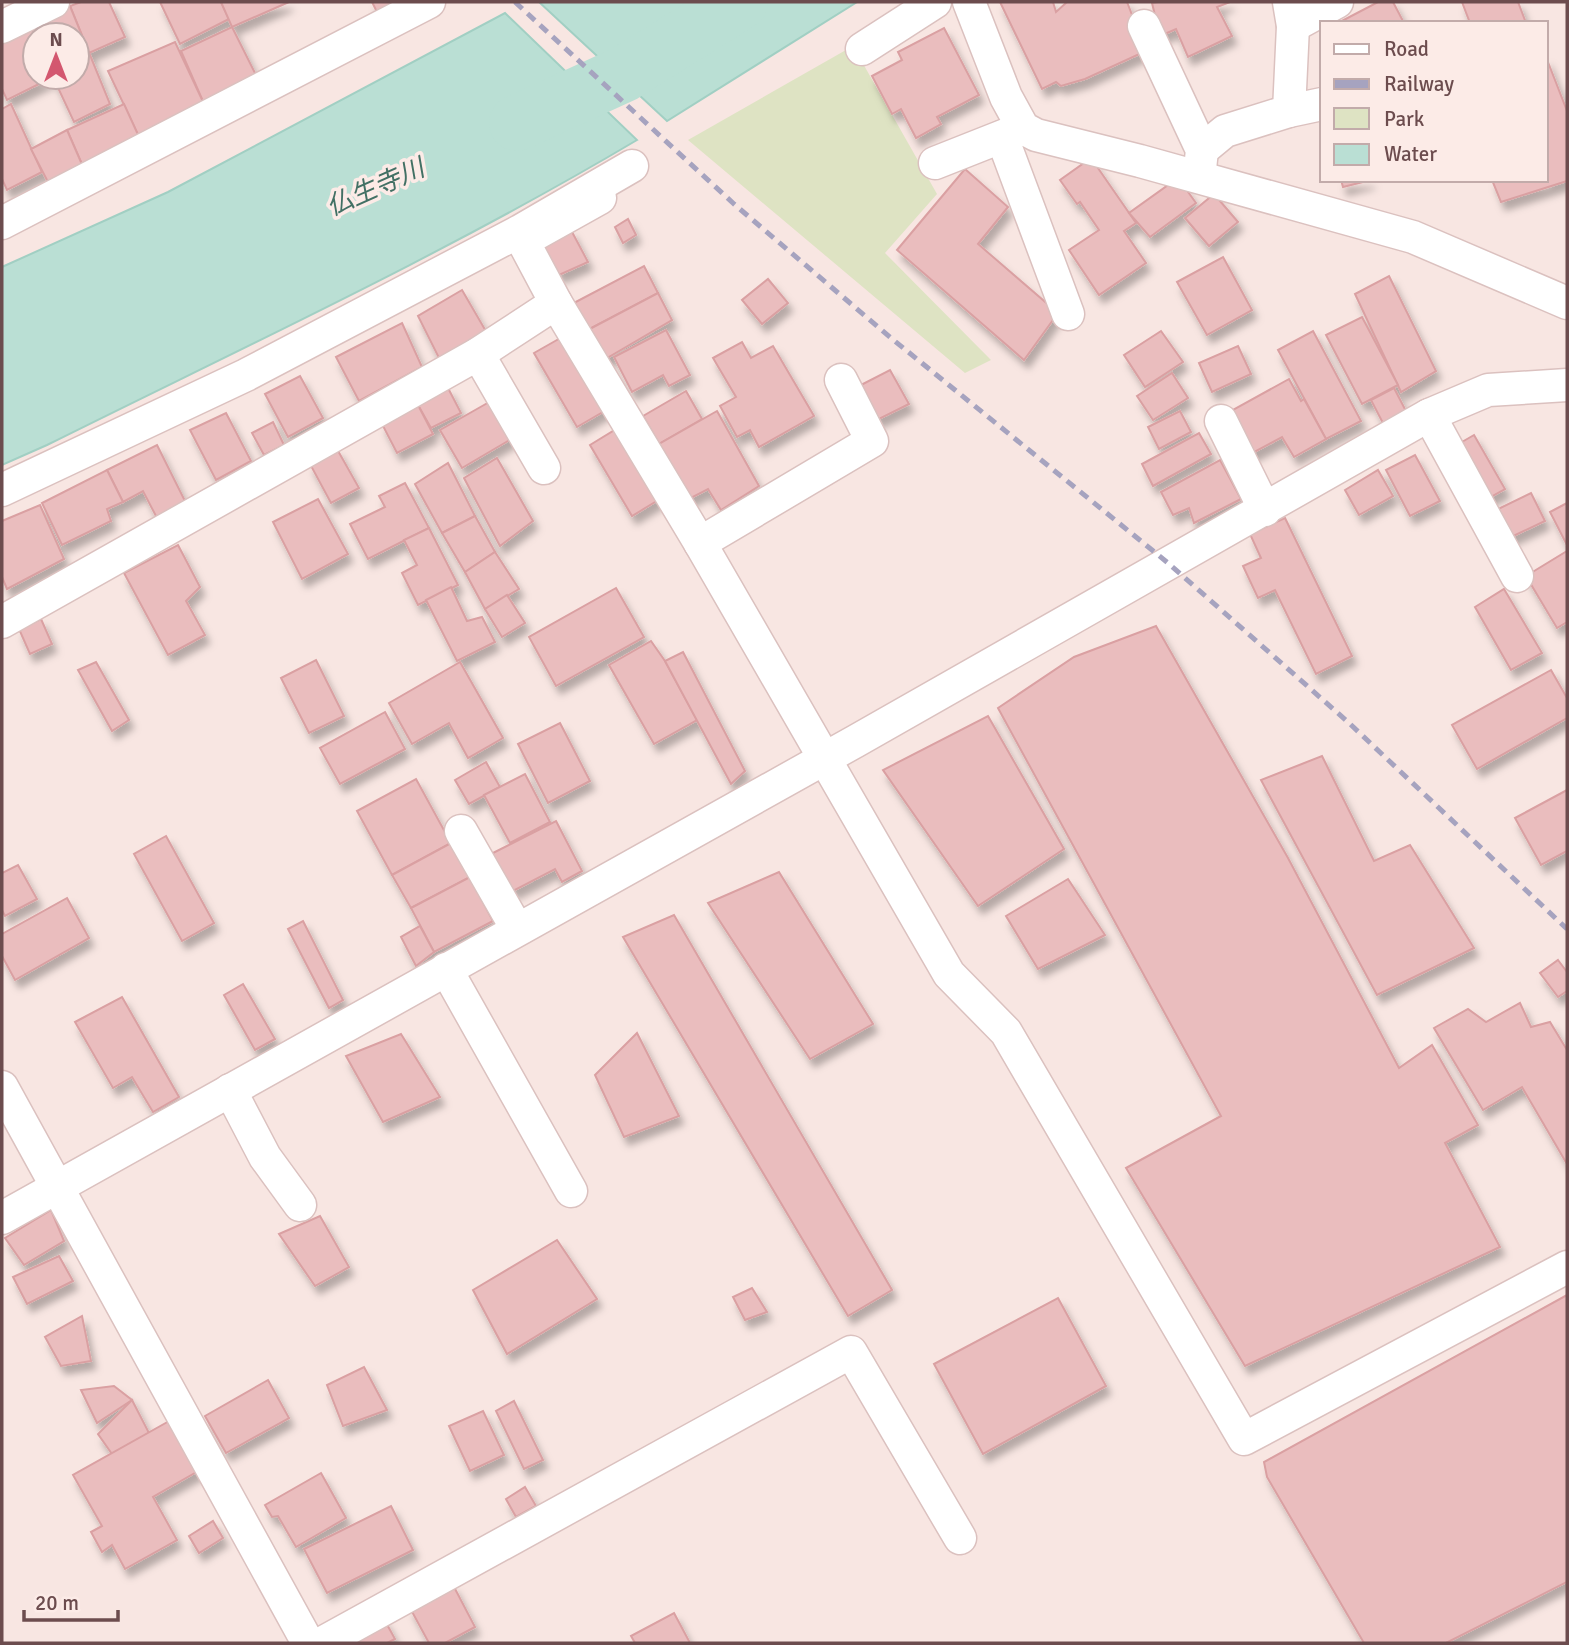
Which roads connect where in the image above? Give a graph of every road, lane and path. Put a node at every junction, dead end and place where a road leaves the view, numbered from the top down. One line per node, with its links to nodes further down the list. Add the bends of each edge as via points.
1 (53, 2): 8 (street)
2 (429, 2): 17 (street)
3 (935, 2): 9 (street)
4 (969, 2): 12 (street, via 1006,97)
5 (1337, 2): 6 (street)
6 (1291, 14): 11 (street)
7 (1144, 26): 14 (street)
8 (2, 27)
9 (862, 49)
10 (1320, 104): 11 (street)
11 (1289, 111): 14 (street, via 1225,131)
12 (1013, 133): 13 (street); 14 (street); 21 (street)
13 (935, 163)
14 (1201, 163): 20 (street, via 1413,237)
15 (632, 166): 28 (street, via 520,231 246,375)
16 (600, 198): 18 (street)
17 (2, 223)
18 (523, 242): 19 (street); 29 (street, via 282,371)
19 (556, 303): 22 (street); 31 (street)
20 (1567, 303)
21 (1068, 314)
22 (478, 354): 27 (street); 33 (street)
23 (841, 380): 31 (street, via 872,442)
24 (1567, 385): 25 (street, via 1488,390)
25 (1429, 415): 30 (street); 32 (street)
26 (1221, 421): 30 (street)
27 (544, 468)
28 (2, 490)
29 (2, 507)
30 (1265, 510): 34 (street)
31 (700, 543): 34 (street)
32 (1517, 576)
33 (2, 622)
34 (823, 759): 36 (street); 44 (street, via 949,974 1006,1031 1244,1439)
35 (461, 831): 36 (street)
36 (517, 929): 37 (street)
37 (446, 969): 39 (street); 41 (street)
38 (2, 1087): 40 (street)
39 (230, 1090): 40 (street); 42 (street, via 265,1157)
40 (57, 1186): 43 (street); 46 (street)
41 (571, 1191)
42 (300, 1205)
43 (2, 1218)
44 (1567, 1268)
45 (960, 1538): 47 (street, via 850,1352)
46 (308, 1643)
47 (322, 1643)

